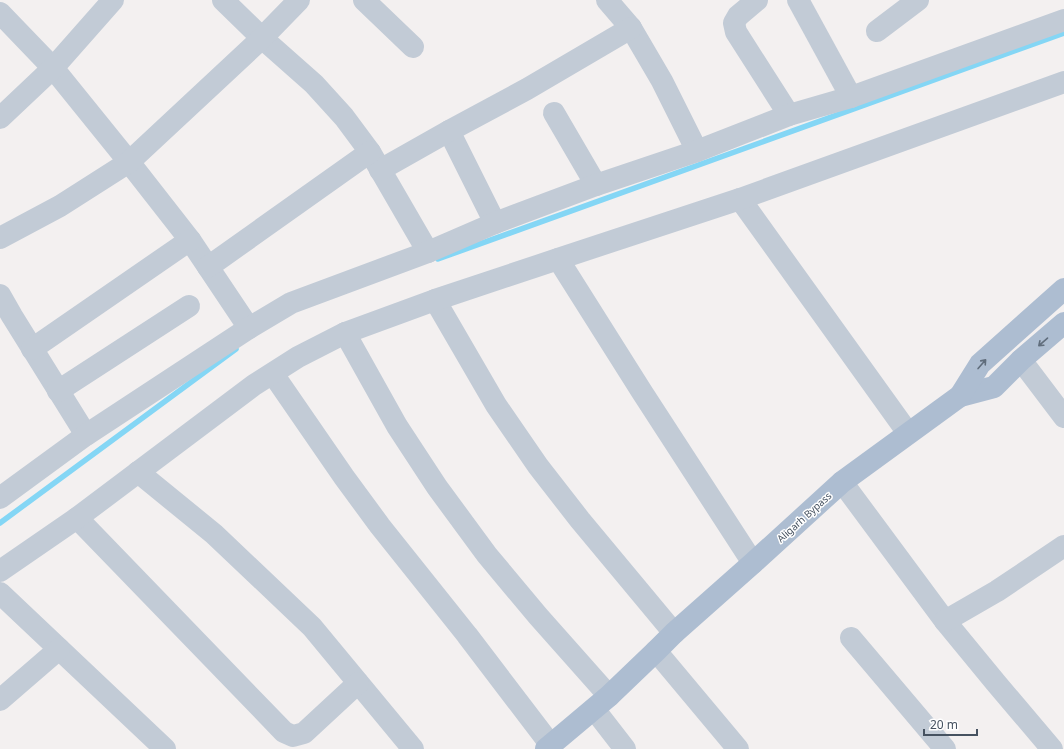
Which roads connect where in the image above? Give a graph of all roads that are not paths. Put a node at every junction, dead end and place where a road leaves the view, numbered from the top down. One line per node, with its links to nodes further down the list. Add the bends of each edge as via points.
1 (114, 0): 15 (street)
2 (223, 0): 13 (street)
3 (299, 0): 13 (street)
4 (364, 0): 14 (street)
5 (608, 0): 11 (street)
6 (757, 0): 19 (street, via 738,16 734,23 736,32)
7 (798, 0): 17 (street)
8 (918, 0): 12 (street)
9 (0, 13): 15 (street)
10 (1064, 20): 17 (street)
11 (631, 28): 21 (street); 22 (street, via 662,81)
12 (877, 31)
13 (262, 38): 23 (street, via 314,84 344,117); 24 (street)
14 (414, 47)
15 (53, 68): 20 (street); 24 (street)
16 (1064, 82): 26 (street)
17 (851, 97): 19 (street)
18 (554, 113): 25 (street)
19 (789, 115): 22 (street)
20 (0, 118)
21 (449, 131): 23 (street); 27 (street)
22 (697, 151): 25 (street)
23 (375, 161): 30 (street); 32 (street)
24 (129, 162): 28 (street, via 60,206); 29 (street)
25 (596, 185): 27 (street)
26 (740, 199): 31 (street); 47 (street)
27 (495, 223): 30 (street)
28 (0, 238)
29 (190, 240): 32 (street); 41 (street)
30 (428, 252): 39 (street, via 291,303)
31 (558, 259): 35 (street); 54 (street)
32 (208, 267): 39 (street)
33 (1064, 289): 45 (main road, Aligarh Bypass, one-way to 33, via 980,364)
34 (0, 295): 37 (street)
35 (435, 300): 40 (street); 58 (street, via 496,405 538,466)
36 (189, 306): 44 (street)
37 (6, 320): 41 (street)
38 (1064, 323): 42 (main road, one-way to 42)
39 (249, 328): 48 (street)
40 (345, 333): 43 (street, via 298,357); 64 (street, via 397,426 437,487)
41 (32, 348): 44 (street)
42 (1021, 360): 45 (main road, via 994,387); 46 (street)
43 (273, 374): 49 (street, via 254,385); 65 (street, via 380,526 467,635)
44 (58, 391): 48 (street)
45 (960, 396): 47 (main road, Aligarh Bypass)
46 (1064, 417)
47 (908, 433): 50 (main road, Aligarh Bypass)
48 (86, 435): 51 (street)
49 (138, 472): 52 (street); 62 (street, via 214,534 261,578 312,628)
50 (842, 482): 54 (main road, Aligarh Bypass); 57 (street)
51 (0, 498)
52 (77, 518): 55 (street); 62 (street, via 284,732 293,736 304,733)
53 (1064, 546): 57 (street, via 997,591)
54 (753, 563): 58 (main road, Aligarh Bypass)
55 (0, 571)
56 (0, 594): 60 (street)
57 (945, 621): 71 (street)
58 (674, 633): 61 (main road, Aligarh Bypass)
59 (851, 638): 70 (street)
60 (59, 649): 63 (street); 66 (street)
61 (656, 651): 64 (main road, Aligarh Bypass); 69 (street)
62 (358, 684): 67 (street)
63 (0, 700)
64 (602, 702): 65 (main road, Aligarh Bypass); 68 (street)
65 (548, 747)
66 (165, 749)
67 (413, 749)
68 (625, 749)
69 (738, 749)
70 (945, 749)
71 (1052, 749)

